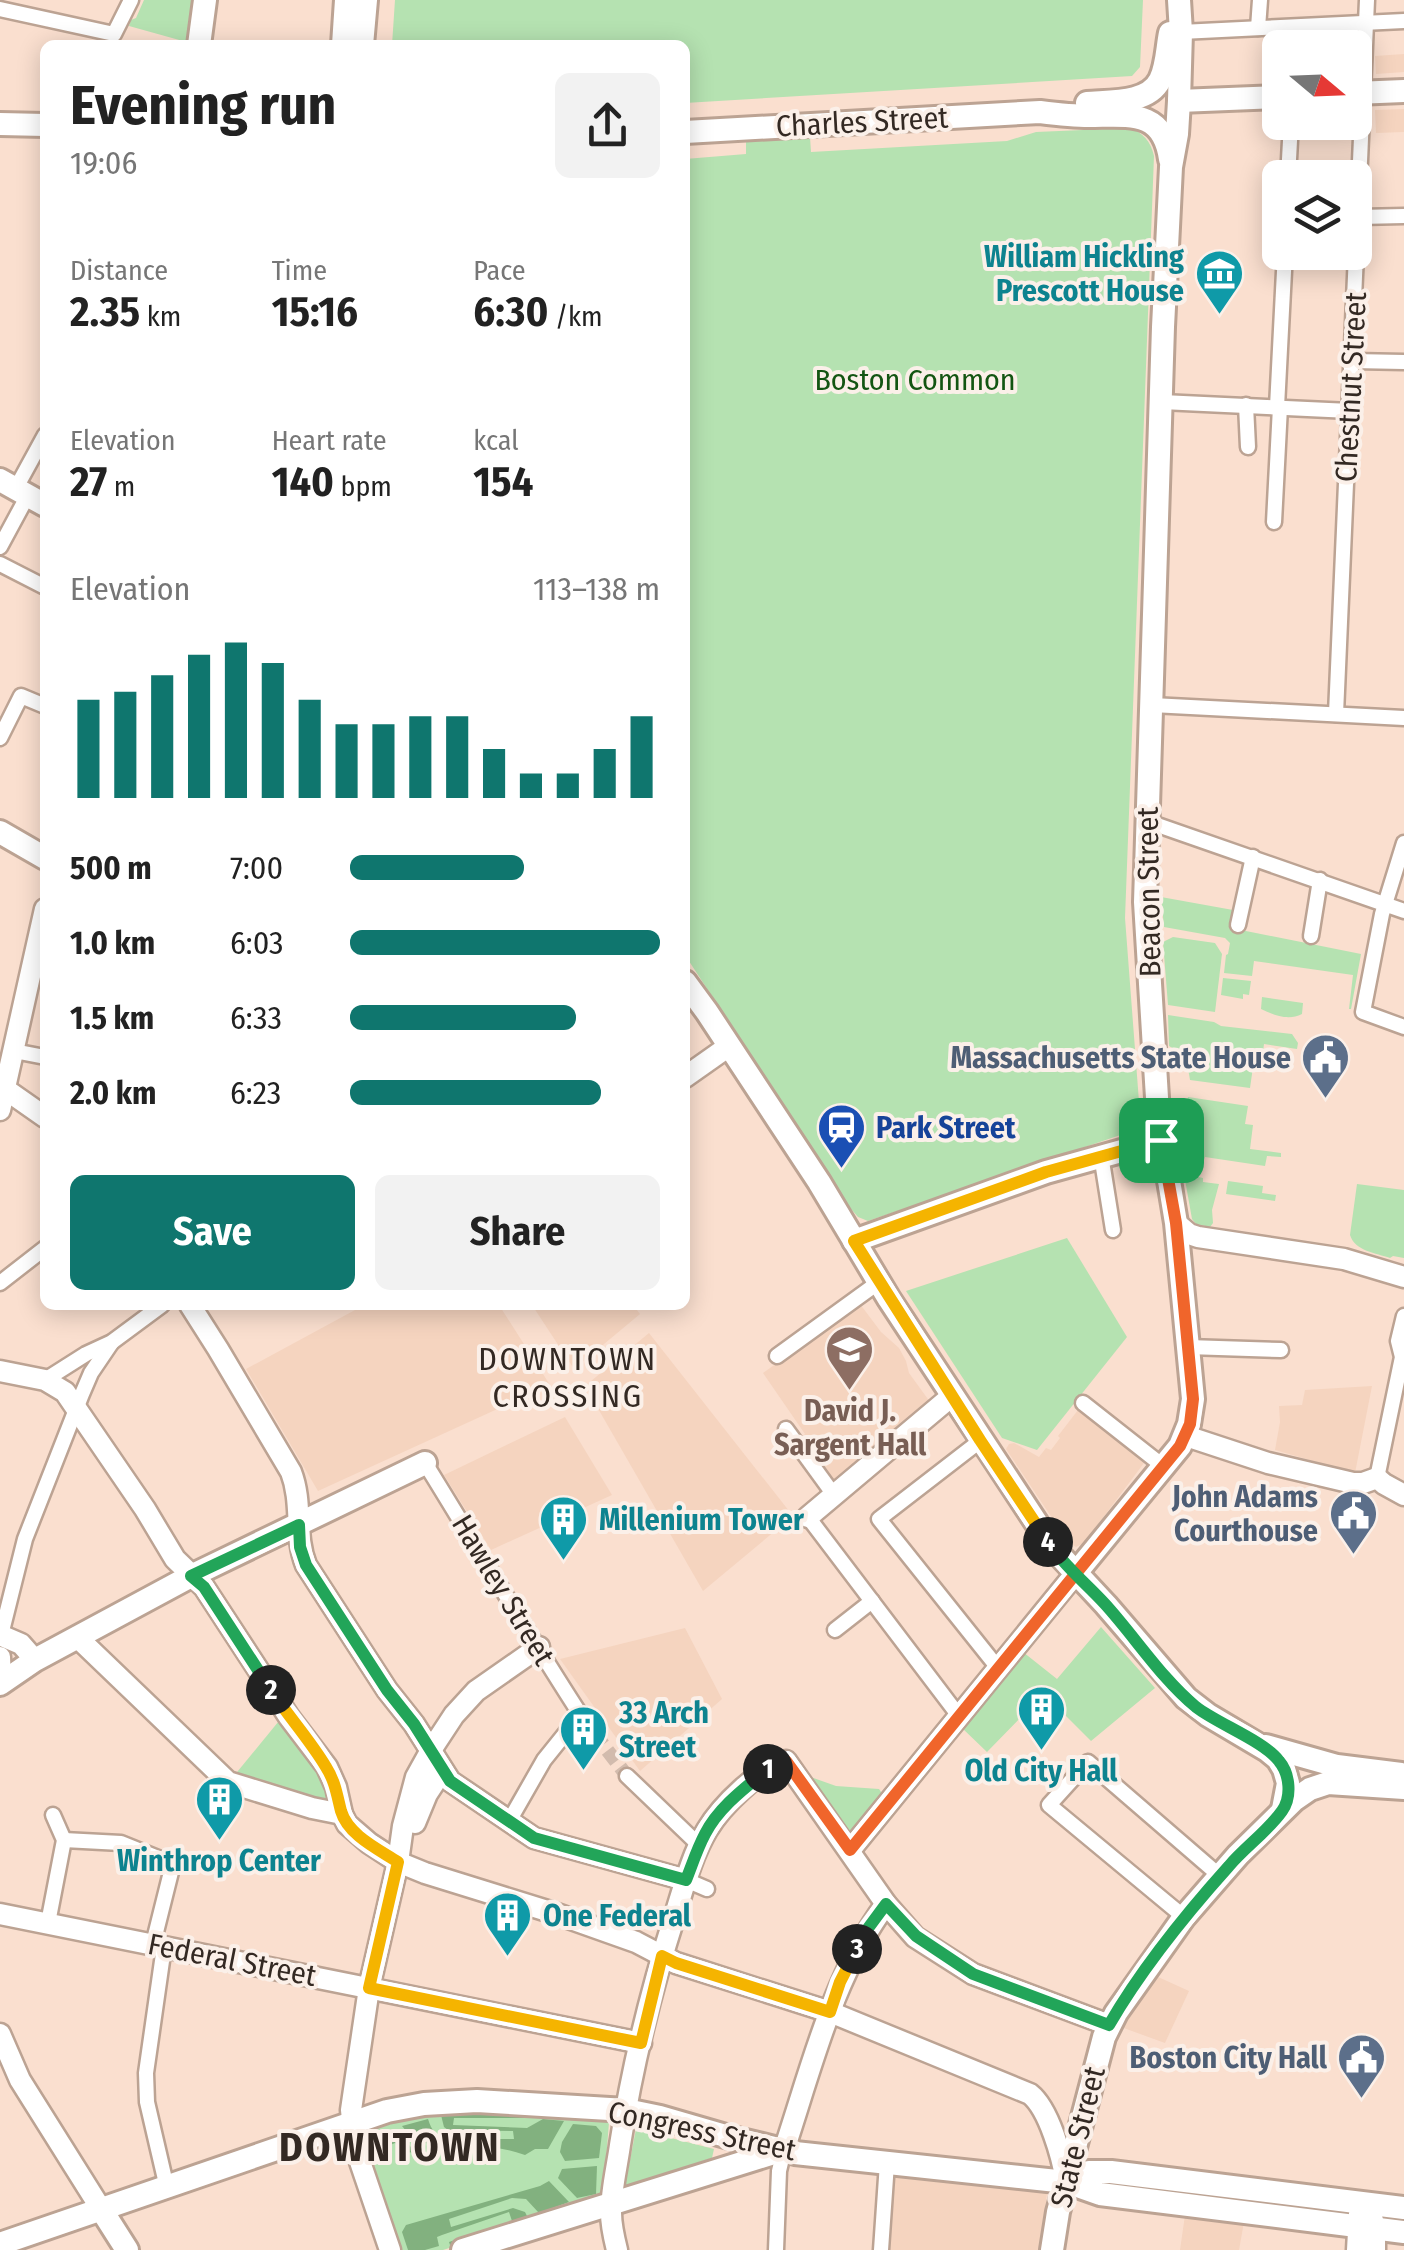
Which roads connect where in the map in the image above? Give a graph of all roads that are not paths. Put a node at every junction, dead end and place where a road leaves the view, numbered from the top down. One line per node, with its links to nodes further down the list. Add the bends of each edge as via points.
1 (131, 0): 8 (street, via 114,34)
2 (205, 0): 14 (main road)
3 (346, 0): 15 (main road)
4 (366, 0): 16 (main road)
5 (1178, 0): 13 (main road, Beacon Street); 19 (main road, Beacon Street, via 1161,78)
6 (1260, 0): 11 (street)
7 (1367, 0): 10 (street, Chestnut Street)
8 (0, 9)
9 (1404, 21): 10 (street)
10 (1366, 23): 11 (street); 12 (street, Chestnut Street)
11 (1258, 28): 13 (street)
12 (1365, 30)
13 (1181, 32): 21 (main road, Beacon Street)
14 (200, 40)
15 (343, 40)
16 (362, 40)
17 (1404, 91): 18 (main road)
18 (1372, 92)
19 (1144, 94): 22 (main road, Charles Street)
20 (1262, 98): 21 (main road)
21 (1179, 102): 27 (main road, Beacon Street)
22 (1040, 112): 23 (main road, Charles Street); 26 (main road, Charles Street)
23 (1145, 119): 27 (main road, Beacon Street, via 1164,136)
24 (4, 123): 25 (main road)
25 (40, 125)
26 (690, 132)
27 (1171, 167): 34 (main road, Beacon Street)
28 (1404, 216): 29 (street)
29 (1372, 217)
30 (1283, 270): 36 (street)
31 (1356, 270): 32 (street, Chestnut Street)
32 (1352, 360): 33 (street); 37 (street, Chestnut Street)
33 (1404, 362)
34 (1162, 402): 35 (street); 46 (main road, Beacon Street)
35 (1246, 406): 36 (street); 39 (street)
36 (1278, 407): 37 (street); 41 (street)
37 (1350, 411): 47 (street, Chestnut Street)
38 (40, 447): 40 (street)
39 (1248, 447)
40 (22, 492): 42 (street)
41 (1274, 522)
42 (0, 547)
43 (0, 564): 44 (street)
44 (40, 584)
45 (40, 704): 49 (street, via 21,696)
46 (1152, 705): 47 (street); 50 (main road, Beacon Street)
47 (1336, 714): 48 (street)
48 (1404, 718)
49 (0, 738)
50 (1146, 821): 54 (street); 69 (main road, Beacon Street, via 1144,902)
51 (0, 832): 53 (main road)
52 (1404, 843): 56 (street)
53 (40, 855)
54 (1253, 857): 55 (street); 58 (street)
55 (1320, 880): 56 (street); 60 (street)
56 (1384, 904): 57 (street); 62 (street, via 1363,1012)
57 (1404, 911)
58 (1238, 925)
59 (40, 928): 64 (main road)
60 (1311, 936)
61 (690, 989): 63 (main road)
62 (1404, 1027)
63 (729, 1046): 66 (main road); 73 (main road)
64 (7, 1050): 65 (street); 67 (main road)
65 (40, 1056)
66 (690, 1073)
67 (2, 1099): 68 (main road)
68 (40, 1115)
69 (1161, 1140): 70 (main road); 71 (main road, Beacon Street)
70 (1102, 1156): 72 (street); 73 (main road)
71 (1176, 1223): 75 (main road, via 1198,1237 1344,1259); 82 (main road, Beacon Street)
72 (1112, 1230)
73 (854, 1241): 76 (main road)
74 (40, 1252): 77 (street)
75 (1404, 1277)
76 (879, 1282): 84 (street); 88 (main road)
77 (0, 1283)
78 (155, 1310): 81 (street)
79 (193, 1310): 100 (main road, via 291,1472)
80 (1404, 1316): 85 (street, via 1398,1340)
81 (112, 1342): 87 (street); 90 (street)
82 (1188, 1347): 83 (street); 92 (main road, Beacon Street, via 1193,1399)
83 (1281, 1350)
84 (777, 1356)
85 (1403, 1356): 96 (street)
86 (0, 1370): 87 (main road)
87 (45, 1380): 90 (main road)
88 (953, 1396): 93 (main road); 97 (main road)
89 (1084, 1403): 95 (street)
90 (76, 1406): 102 (main road); 105 (street, via 25,1539)
91 (786, 1429): 97 (street)
92 (1186, 1436): 95 (main road); 96 (main road, via 1354,1484)
93 (980, 1440): 101 (main road); 110 (street, via 879,1518)
94 (425, 1463): 100 (main road); 107 (street, Hawley Street)
95 (1163, 1466): 101 (main road)
96 (1377, 1478): 98 (main road)
97 (834, 1495): 99 (main road)
98 (1404, 1495)
99 (808, 1516): 103 (street)
100 (299, 1525): 102 (main road); 114 (main road, via 306,1565)
101 (1075, 1574): 110 (main road); 113 (main road, via 1186,1698)
102 (191, 1576): 106 (main road); 120 (main road, via 327,1767)
103 (872, 1600): 104 (street); 112 (street)
104 (835, 1630)
105 (0, 1635): 109 (main road, via 21,1644)
106 (76, 1637): 109 (main road); 120 (main road, via 228,1782)
107 (539, 1647): 114 (main road, via 476,1691); 122 (street, Hawley Street, via 581,1716 544,1760)
108 (0, 1658): 111 (main road)
109 (34, 1660): 111 (main road)
110 (998, 1668): 112 (main road)
111 (0, 1684)
112 (958, 1716): 125 (main road)
113 (1253, 1742): 116 (main road, via 1337,1766); 119 (main road, via 1284,1769)
114 (430, 1750): 115 (main road); 126 (main road, via 412,1789)
115 (442, 1771): 122 (main road); 126 (main road)
116 (1404, 1774)
117 (626, 1776): 124 (street)
118 (1404, 1788): 119 (main road, State Street, via 1328,1783)
119 (1283, 1809): 127 (main road, State Street)
120 (342, 1814): 126 (main road, via 368,1843)
121 (53, 1815): 123 (street)
122 (508, 1822): 128 (main road, via 548,1843)
123 (64, 1840): 133 (street); 134 (street, via 121,1844 174,1864)
124 (699, 1845): 125 (main road, via 732,1800 786,1761); 128 (main road)
125 (850, 1850): 130 (main road)
126 (398, 1862): 135 (main road, via 621,1936); 136 (main road)
127 (1220, 1876): 132 (main road, State Street); 132 (street, via 1088,1762 1049,1805)
128 (686, 1880): 129 (street); 135 (main road)
129 (707, 1889)
130 (886, 1904): 137 (main road, via 866,1931); 138 (main road, via 916,1936 973,1974)
131 (0, 1914): 133 (main road, Federal Street)
132 (1184, 1917): 138 (main road, State Street)
133 (48, 1923): 134 (main road, Federal Street)
134 (158, 1946): 136 (main road, Federal Street); 146 (street, via 146,2074)
135 (662, 1956): 137 (main road); 140 (main road)
136 (369, 1988): 140 (main road, Federal Street); 142 (main road)
137 (830, 2012): 143 (main road); 145 (main road, via 1032,2095)
138 (1109, 2025): 145 (main road, State Street)
139 (0, 2034): 150 (main road, via 20,2080)
140 (641, 2043): 141 (main road)
141 (626, 2110): 142 (main road, Congress Street, via 442,2102); 143 (main road, Congress Street); 147 (main road)
142 (351, 2122): 146 (main road, Congress Street); 155 (main road)
143 (784, 2150): 144 (main road, Congress Street); 147 (main road); 158 (street)
144 (887, 2163): 145 (main road, Congress Street); 159 (street)
145 (1066, 2182): 148 (main road, Congress Street, via 1111,2172); 152 (main road, Congress Street, via 1100,2194); 160 (main road, State Street)
146 (166, 2188): 150 (main road, Congress Street)
147 (612, 2202): 156 (main road); 157 (main road)
148 (1364, 2203): 149 (main road, Congress Street); 152 (main road, via 1372,2216)
149 (1404, 2208)
150 (101, 2209): 153 (main road, Congress Street); 154 (main road)
151 (1404, 2232): 152 (main road, Congress Street)
152 (1369, 2235): 161 (main road)
153 (0, 2244)
154 (127, 2250)
155 (390, 2250)
156 (463, 2250)
157 (617, 2250)
158 (776, 2250)
159 (881, 2250)
160 (1052, 2250)
161 (1357, 2250)

